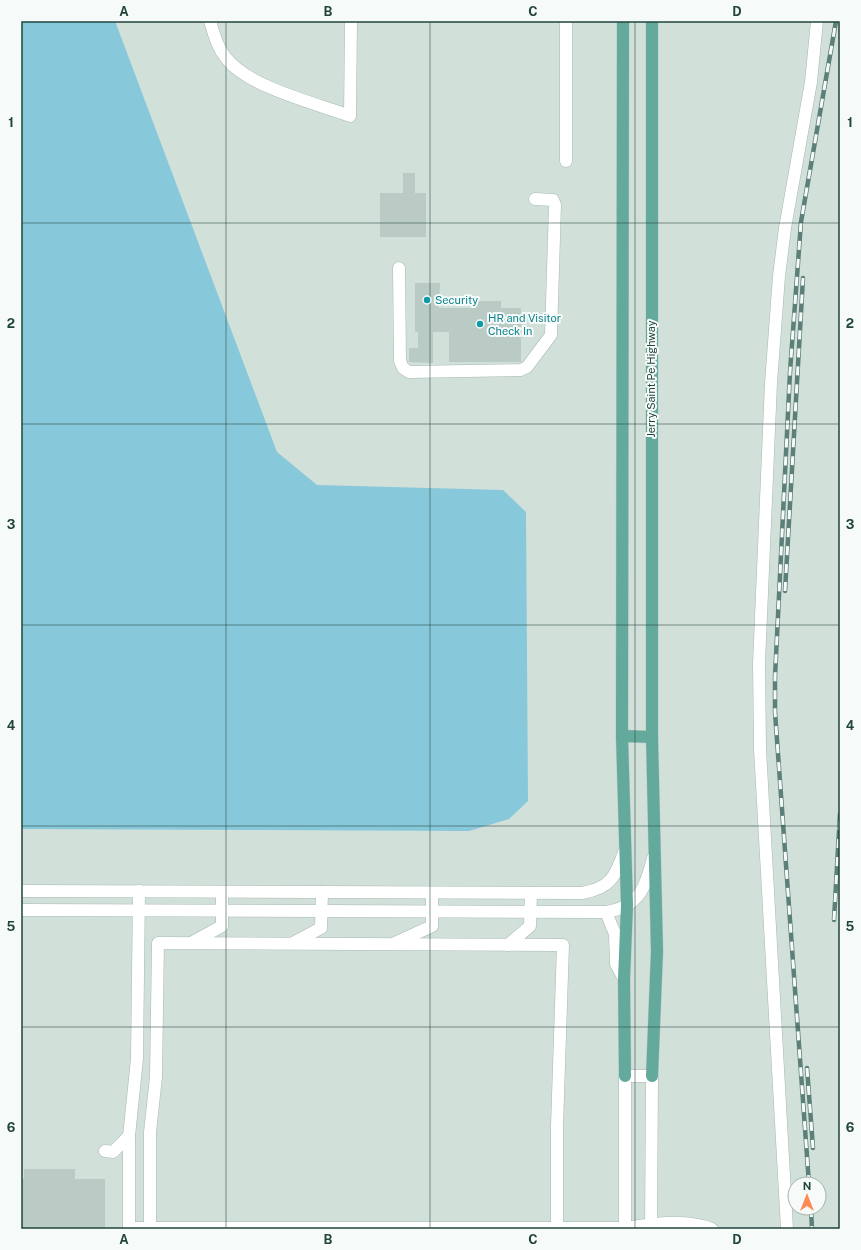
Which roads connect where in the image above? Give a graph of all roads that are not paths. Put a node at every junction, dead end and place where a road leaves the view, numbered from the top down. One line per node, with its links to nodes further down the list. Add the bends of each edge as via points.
1 (210, 21): 2 (lane, via 226,59 243,74 265,85 350,116)
2 (350, 21)
3 (566, 21): 7 (lane)
4 (623, 21): 10 (main road)
5 (652, 21): 11 (main road, Jerry Saint Pe Highway)
6 (817, 21): 43 (lane, via 811,82 784,228 779,276 771,383 758,663 760,765)
7 (566, 161)
8 (535, 199): 9 (lane, via 553,200 555,205 551,335 521,370 410,372 403,368 400,361)
9 (399, 268)
10 (622, 736): 11 (main road); 13 (main road)
11 (652, 737): 12 (main road, Jerry Saint Pe Highway)
12 (655, 850): 20 (lane, via 644,889); 34 (main road, Jerry Saint Pe Highway, via 657,979)
13 (624, 852): 19 (lane, via 619,868 610,881 596,890); 20 (main road)
14 (21, 891): 15 (lane)
15 (139, 891): 16 (lane); 22 (lane)
16 (222, 892): 17 (lane); 23 (lane)
17 (322, 892): 18 (lane); 24 (lane)
18 (432, 893): 19 (lane); 25 (lane)
19 (531, 893): 26 (lane)
20 (627, 905): 27 (lane); 32 (main road)
21 (21, 910): 22 (lane)
22 (139, 911): 23 (lane); 35 (lane, via 137,1059)
23 (222, 911): 24 (lane); 28 (lane, via 222,926)
24 (322, 911): 25 (lane); 29 (lane, via 321,928)
25 (432, 911): 26 (lane); 30 (lane, via 432,926)
26 (530, 912): 27 (lane); 31 (lane, via 530,926)
27 (606, 912): 32 (lane, via 615,934 616,964)
28 (190, 943): 29 (lane); 39 (lane, via 158,943 156,1077 150,1132)
29 (292, 944): 30 (lane)
30 (392, 944): 31 (lane)
31 (508, 945): 40 (lane, via 563,945 557,1126)
32 (624, 979): 33 (main road)
33 (624, 1076): 34 (lane); 41 (lane)
34 (652, 1076): 37 (lane)
35 (130, 1136): 36 (lane, via 113,1152); 38 (lane)
36 (106, 1151)
37 (651, 1227): 41 (lane); 42 (lane, via 683,1223)
38 (129, 1228): 39 (lane)
39 (150, 1228): 40 (lane)
40 (557, 1228): 41 (lane)
41 (625, 1229)
42 (712, 1229)
43 (788, 1229)

